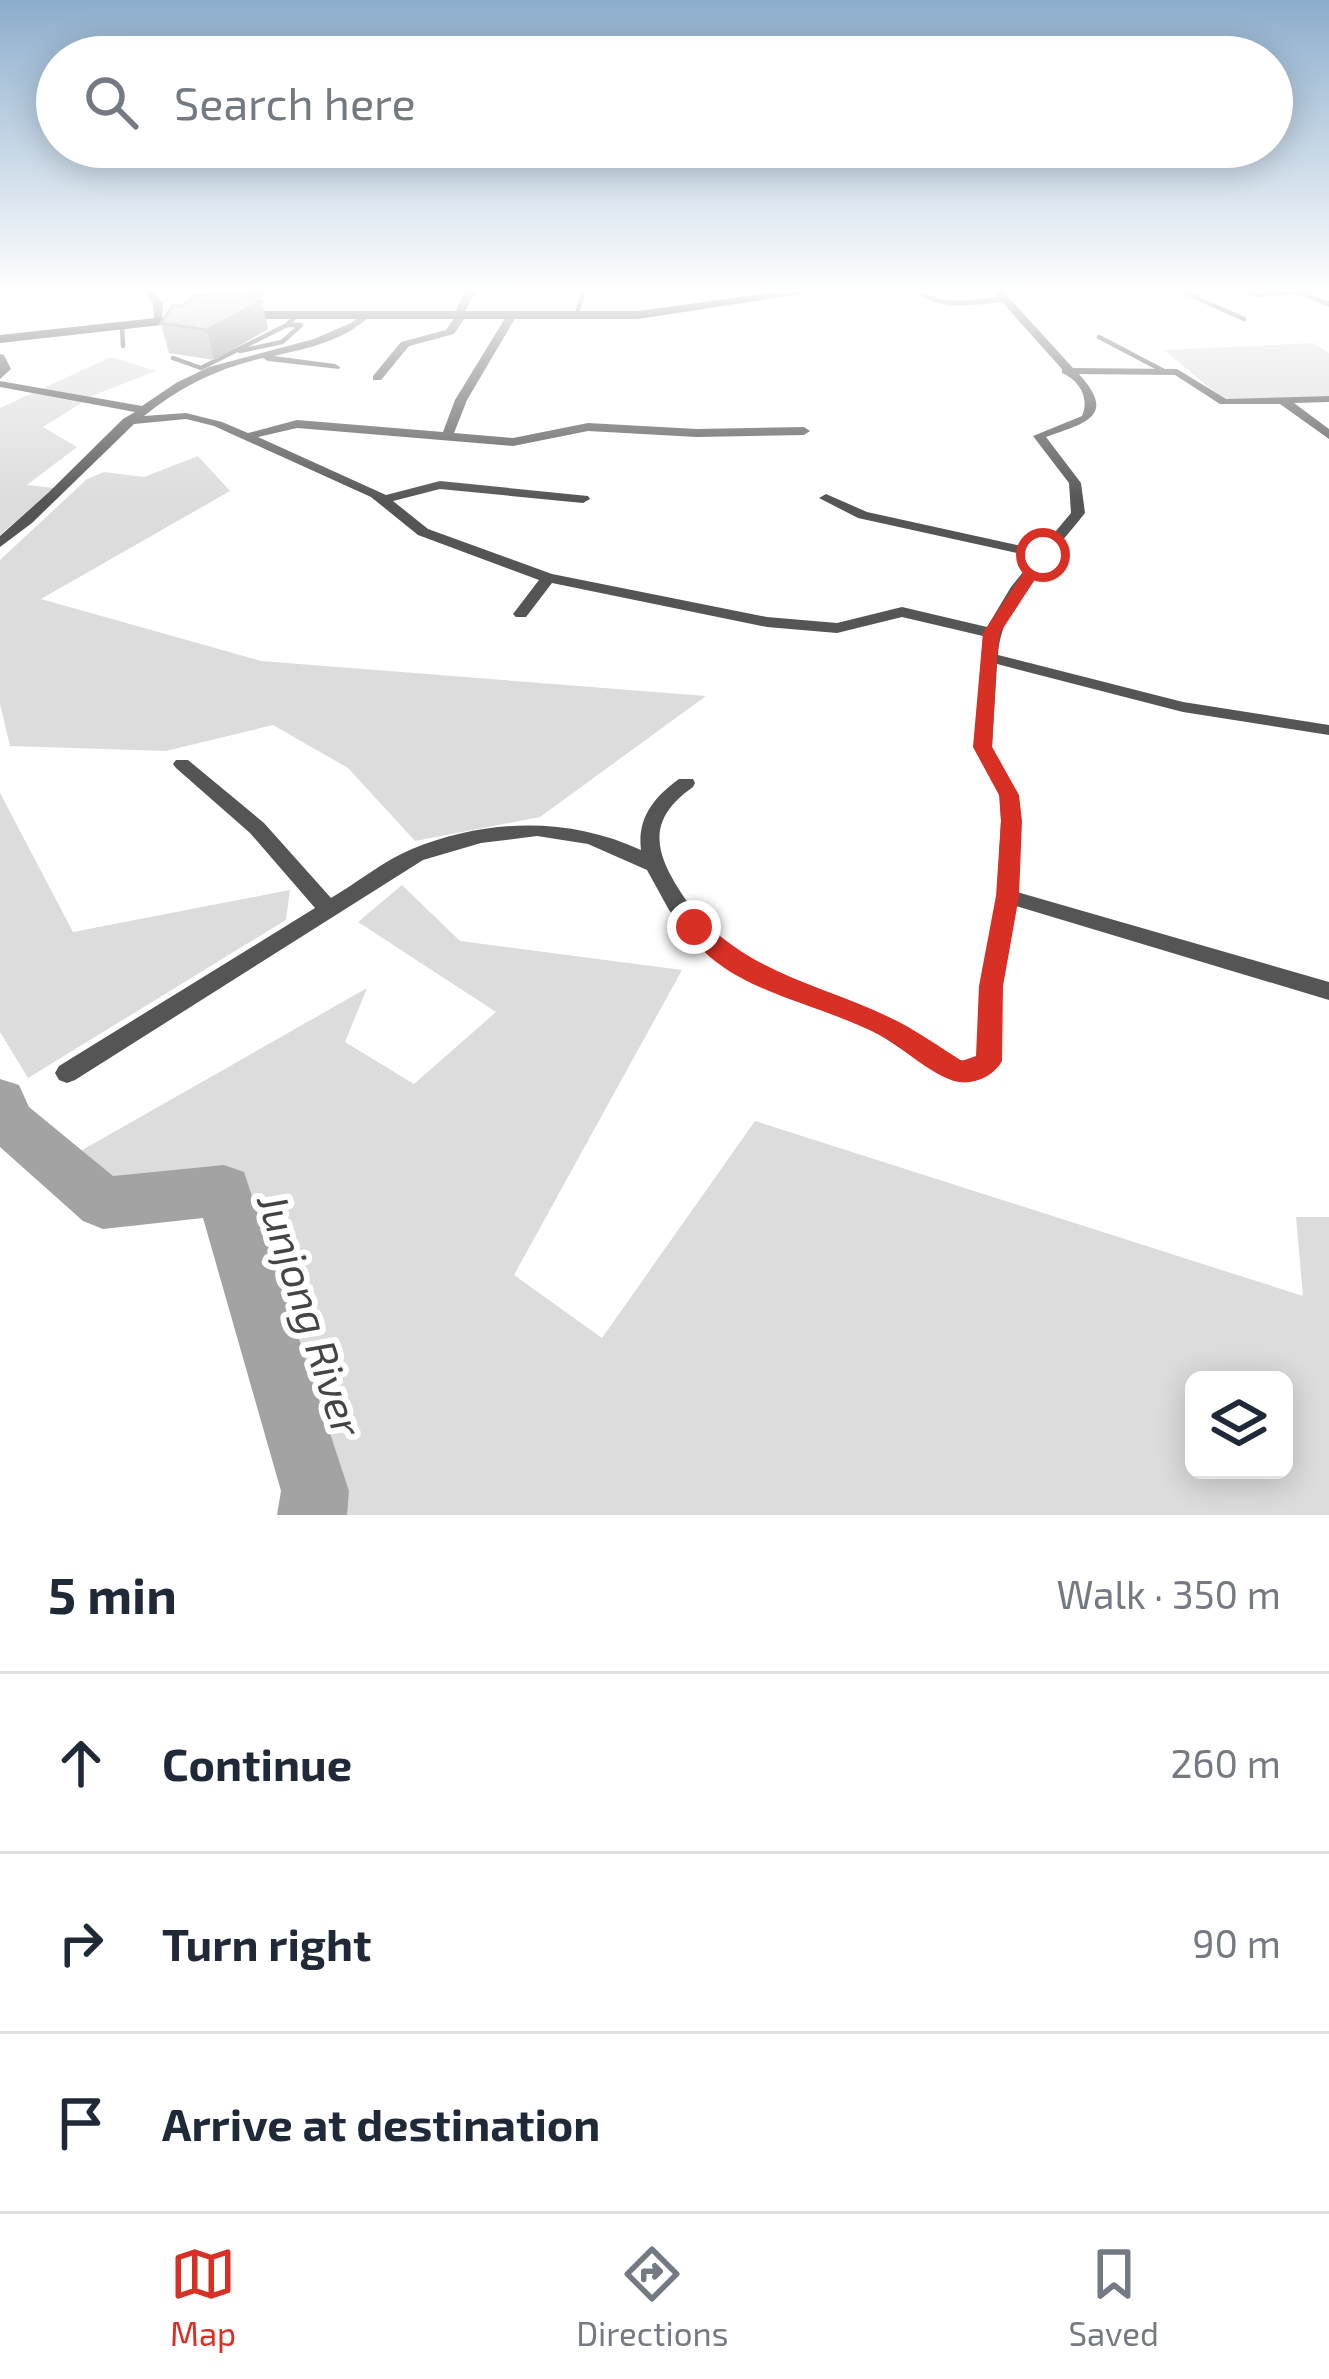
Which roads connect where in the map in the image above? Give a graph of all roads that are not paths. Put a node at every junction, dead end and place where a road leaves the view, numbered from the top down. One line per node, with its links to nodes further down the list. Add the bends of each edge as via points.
1 (178, 360): 2 (lane, via 201,368)
2 (218, 360)
3 (243, 360): 15 (street)
4 (299, 360): 9 (street)
5 (392, 360): 12 (street)
6 (486, 360): 23 (street)
7 (1056, 360): 10 (street)
8 (1135, 360): 11 (lane)
9 (335, 367)
10 (1066, 371): 11 (street); 28 (street, via 1090,394 1091,411 1039,436 1080,502)
11 (1166, 371): 16 (street, via 1192,378 1220,401)
12 (376, 378)
13 (0, 380): 17 (street)
14 (1329, 399): 16 (street)
15 (158, 400): 17 (street); 18 (street)
16 (1284, 401): 21 (street)
17 (143, 410): 19 (street)
18 (186, 416): 19 (street); 22 (street)
19 (127, 422): 27 (street)
20 (804, 431): 23 (street, via 588,427 513,442)
21 (1329, 434)
22 (246, 436): 23 (street, via 297,424); 26 (street)
23 (447, 436)
24 (826, 498): 28 (street, via 863,515)
25 (583, 499): 26 (street, via 440,485)
26 (383, 500): 29 (street, via 423,532)
27 (0, 543)
28 (1043, 555): 31 (street)
29 (548, 578): 30 (street); 31 (street, via 767,622 837,628 902,612)
30 (520, 614)
31 (991, 633): 32 (street)
32 (988, 657): 33 (street, via 1183,707); 37 (street, via 983,747 1009,795)
33 (1329, 730)
34 (182, 764): 38 (street, via 256,828)
35 (686, 783): 36 (street, via 647,824)
36 (656, 866): 37 (street, via 668,893 728,959 888,1028 958,1071 989,1061 991,986); 38 (street, via 578,831 488,836 416,855)
37 (1007, 896): 39 (street)
38 (328, 909): 40 (street)
39 (1329, 991)
40 (68, 1073)

